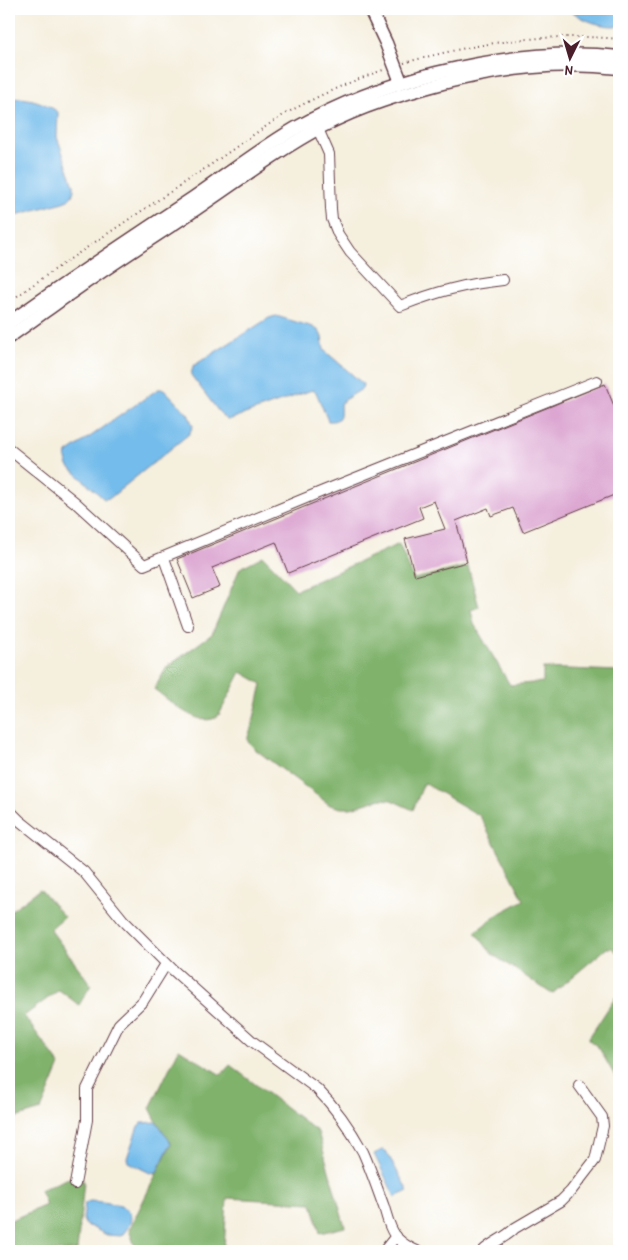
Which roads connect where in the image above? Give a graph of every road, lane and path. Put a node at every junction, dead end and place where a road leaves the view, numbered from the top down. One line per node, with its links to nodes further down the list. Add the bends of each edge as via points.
1 (370, 9): 4 (main road)
2 (619, 56): 4 (main road, via 565,54 517,57)
3 (619, 68): 5 (main road, via 551,66 484,73 394,97)
4 (401, 82): 7 (main road, via 341,105 295,129)
5 (318, 129): 6 (street, via 329,154 330,209 338,234 350,252 400,306 448,289); 8 (main road, via 279,152)
6 (503, 280)
7 (9, 323)
8 (9, 337)
9 (598, 381): 11 (street)
10 (9, 449): 11 (street, via 144,565)
11 (164, 558): 12 (street)
12 (188, 626)
13 (9, 810): 14 (street, via 84,872 123,920)
14 (166, 964): 16 (street, via 143,1001 119,1024 87,1089 87,1120); 17 (street, via 252,1041 318,1089 330,1103 362,1151)
15 (578, 1085): 20 (street, via 603,1120 595,1160 561,1201)
16 (75, 1184)
17 (396, 1236): 18 (street); 19 (street)
18 (384, 1251)
19 (417, 1251)
20 (483, 1251)

